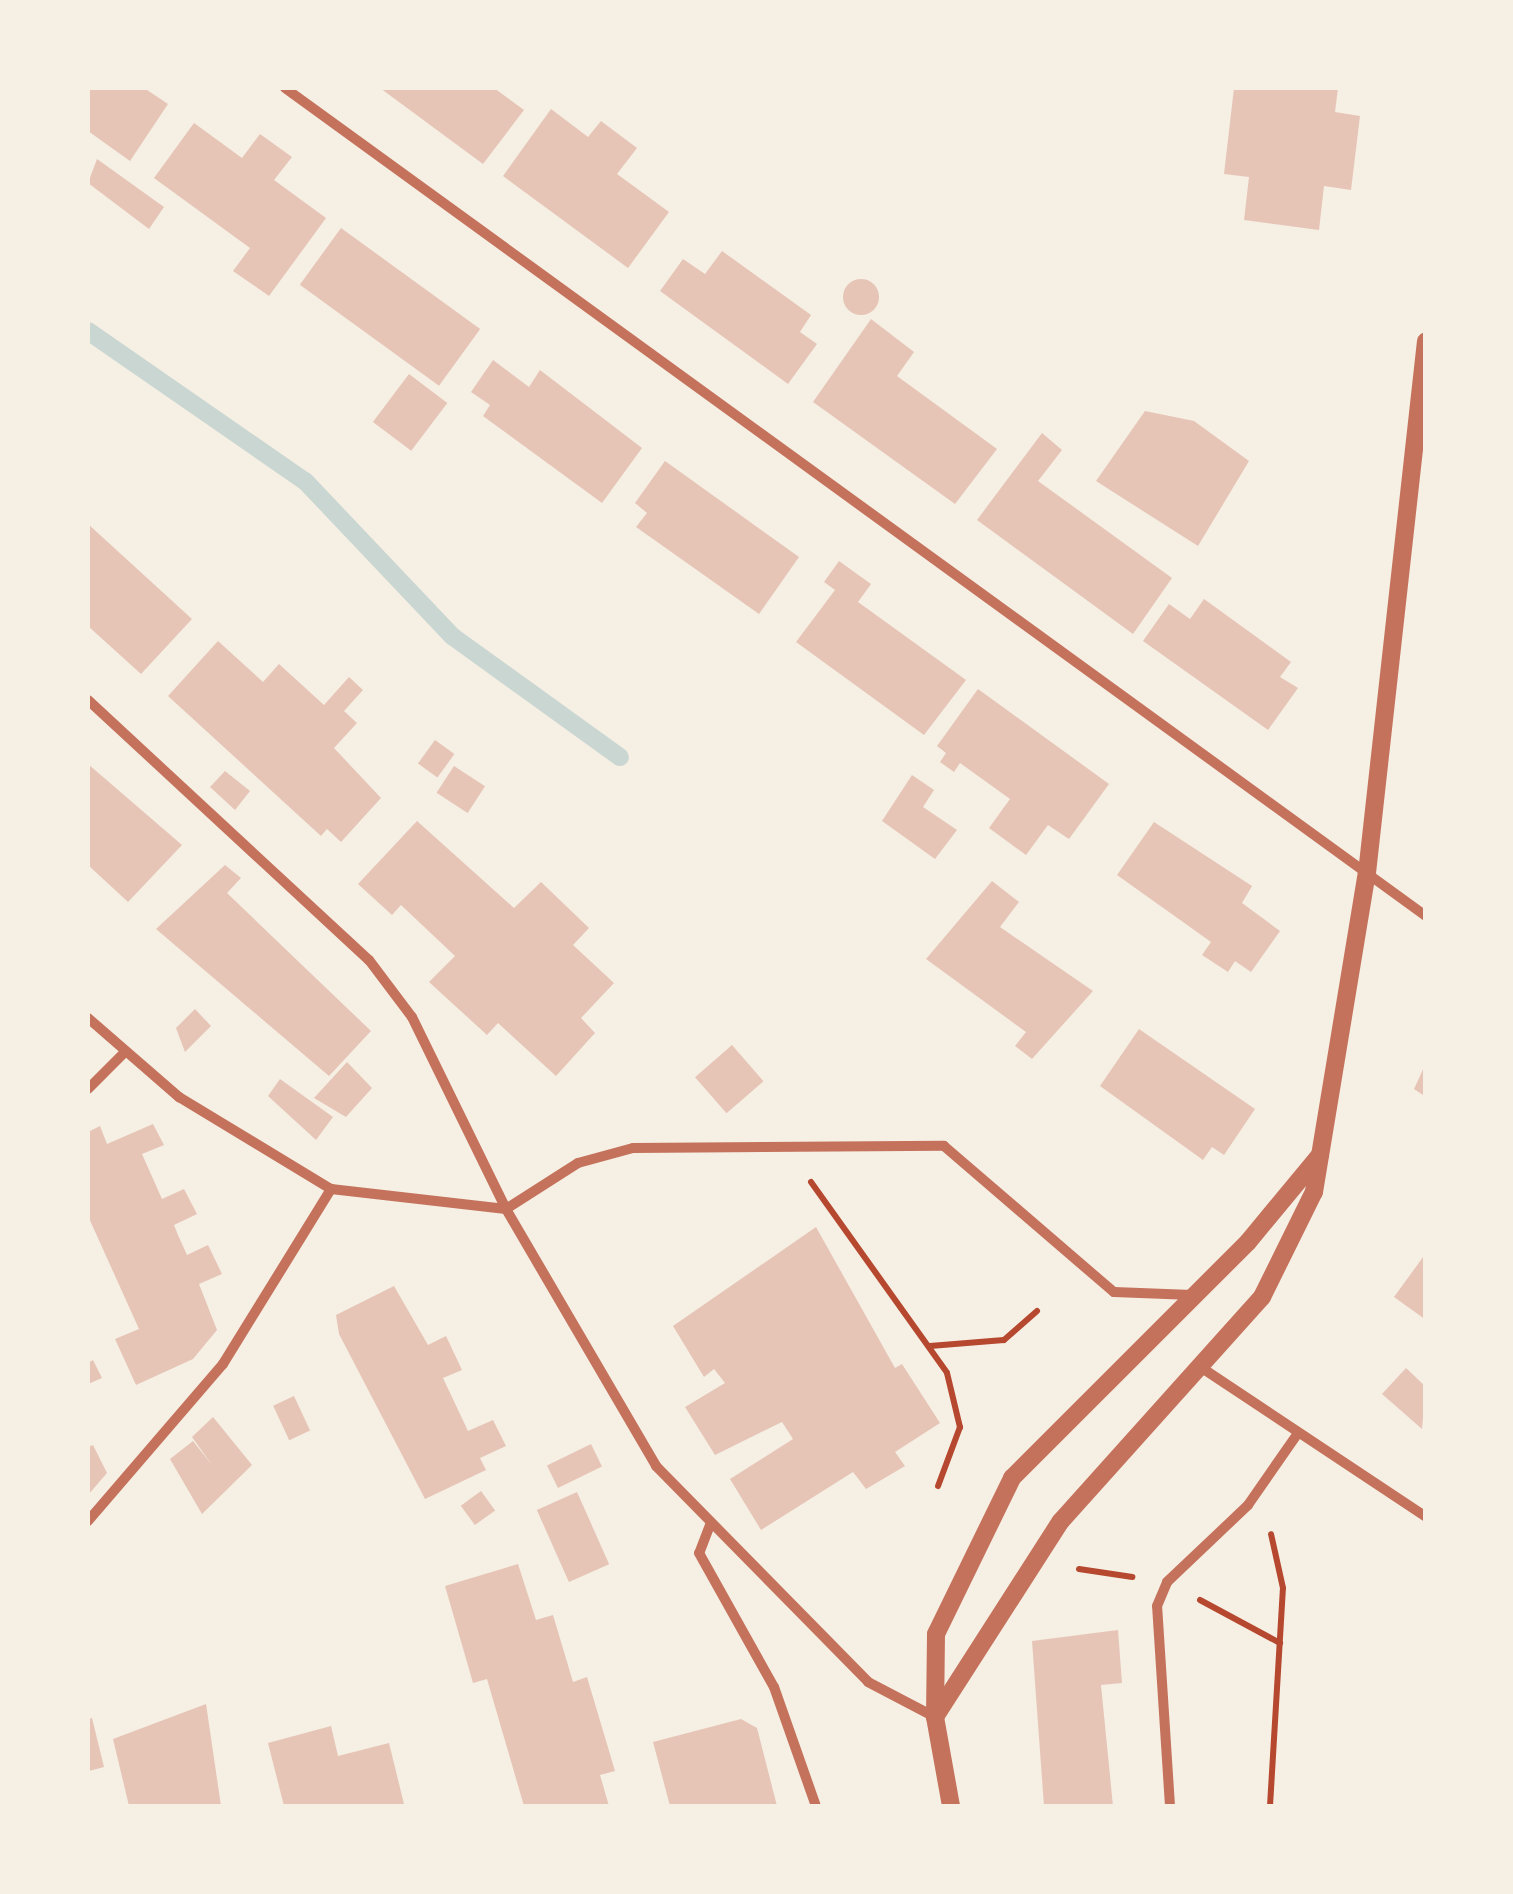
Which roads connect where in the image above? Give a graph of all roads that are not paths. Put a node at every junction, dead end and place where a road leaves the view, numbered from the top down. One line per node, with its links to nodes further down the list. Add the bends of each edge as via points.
1 (286, 88): 4 (street)
2 (1426, 341): 4 (street)
3 (88, 700): 11 (street, via 369,960 412,1017)
4 (1367, 873): 5 (street); 9 (street)
5 (1426, 916)
6 (88, 1018): 7 (street)
7 (122, 1055): 8 (street); 10 (street)
8 (88, 1089)
9 (1324, 1150): 12 (street); 13 (street, via 1290,1254)
10 (332, 1188): 11 (street); 16 (street, via 224,1364)
11 (506, 1209): 12 (street, via 578,1163 634,1148 944,1146 1089,1276 1140,1299); 17 (street, via 617,1411)
12 (1192, 1294): 18 (street, via 1012,1478 936,1634)
13 (1202, 1368): 14 (street); 18 (street, via 1061,1521)
14 (1298, 1433): 15 (street); 21 (street, via 1248,1505 1168,1582 1154,1636)
15 (1426, 1517)
16 (88, 1521)
17 (710, 1525): 18 (street, via 868,1682); 19 (street, via 699,1553 774,1687)
18 (935, 1717): 20 (street)
19 (816, 1806)
20 (952, 1806)
21 (1170, 1806)

